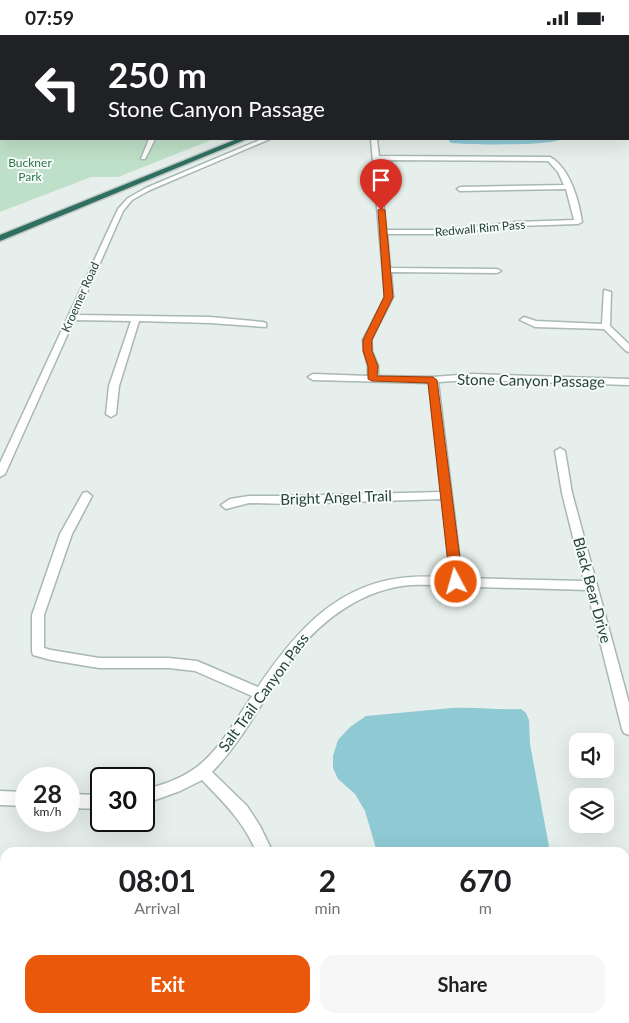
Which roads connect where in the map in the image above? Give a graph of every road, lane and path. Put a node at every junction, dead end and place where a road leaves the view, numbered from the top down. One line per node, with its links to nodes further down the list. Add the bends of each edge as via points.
1 (152, 140): 6 (street)
2 (222, 140): 10 (highway)
3 (241, 140): 12 (highway)
4 (265, 140): 16 (street, Kroemer Road, via 148,189 124,205)
5 (374, 140): 7 (street)
6 (143, 157)
7 (376, 158): 8 (street, via 550,159 558,166); 11 (street)
8 (567, 187): 9 (street); 11 (street, Redwall Rim Pass, via 577,210 578,222 510,224 449,232)
9 (460, 189)
10 (0, 229)
11 (383, 232): 13 (street)
12 (0, 238)
13 (386, 270): 14 (street); 23 (street, via 388,300 367,340 373,366)
14 (497, 271)
15 (607, 293): 20 (street)
16 (72, 317): 17 (street); 28 (street, Kroemer Road)
17 (136, 318): 19 (street); 26 (street, via 114,386)
18 (524, 320): 20 (street, via 535,324)
19 (263, 325)
20 (606, 327): 21 (street)
21 (629, 349)
22 (313, 377): 23 (street, Stone Canyon Passage)
23 (372, 379): 24 (street, Stone Canyon Passage)
24 (433, 380): 25 (street, Stone Canyon Passage, via 472,377); 29 (street)
25 (629, 381)
26 (111, 414)
27 (560, 451): 33 (street, Black Bear Drive, via 567,493)
28 (0, 474)
29 (447, 495): 31 (street, Bright Angel Trail, via 238,499); 32 (street)
30 (87, 496): 35 (street, via 66,535 38,615 38,651 99,663 197,666)
31 (226, 505)
32 (456, 582): 33 (street, Salt Trail Canyon Pass); 35 (street, Salt Trail Canyon Pass, via 392,583 332,608 299,639)
33 (591, 586): 34 (street, Black Bear Drive)
34 (624, 690): 36 (street, Black Bear Drive)
35 (261, 694): 37 (street, Salt Trail Canyon Pass, via 225,746)
36 (629, 729)
37 (202, 771): 38 (street, Salt Trail Canyon Pass); 41 (street, via 242,811)
38 (155, 793)
39 (0, 798): 40 (street)
40 (15, 799)
41 (262, 847)

